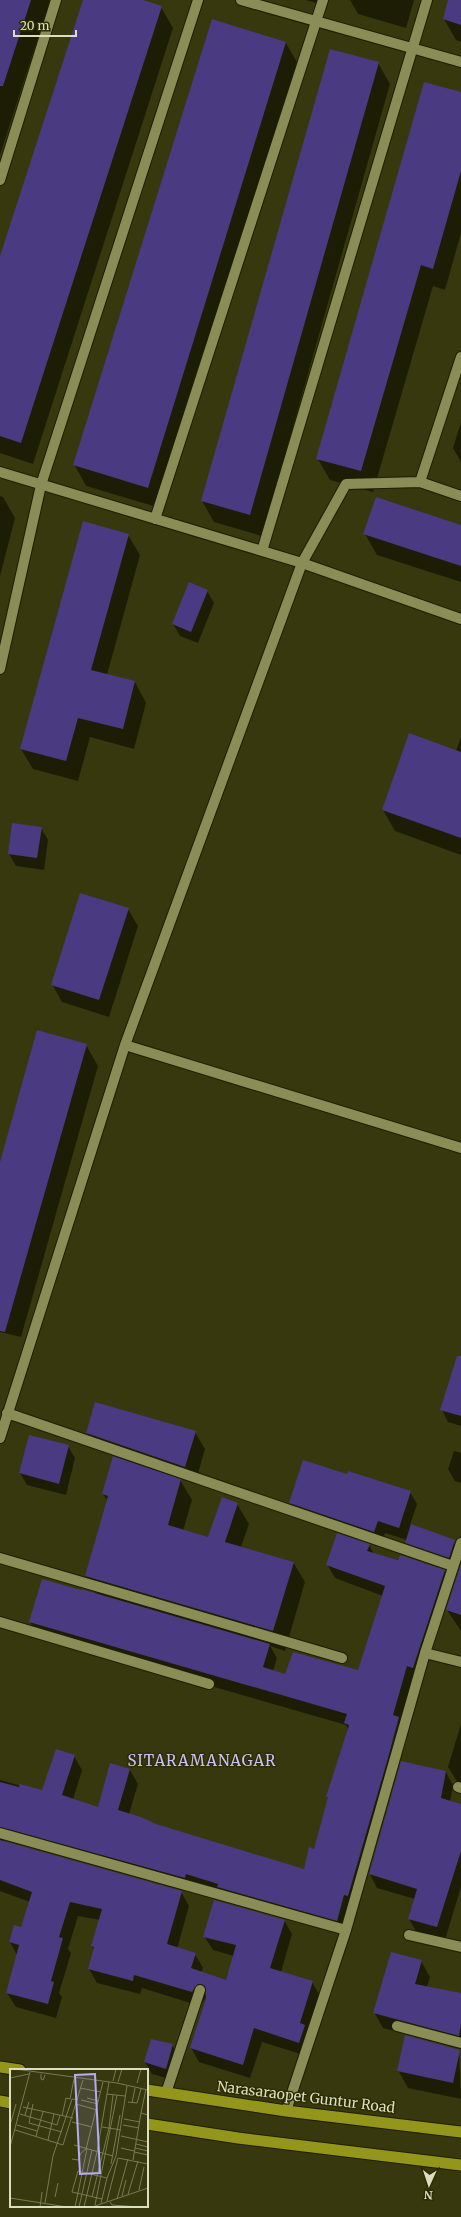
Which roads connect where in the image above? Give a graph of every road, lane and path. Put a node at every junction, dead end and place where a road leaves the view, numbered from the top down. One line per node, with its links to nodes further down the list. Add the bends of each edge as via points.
1 (56, 0): 9 (street)
2 (198, 0): 13 (street)
3 (241, 0): 6 (street)
4 (323, 0): 6 (street)
5 (427, 0): 7 (street)
6 (317, 21): 7 (street); 15 (street)
7 (414, 48): 8 (street); 16 (street)
8 (461, 62)
9 (0, 180)
10 (461, 357): 12 (street)
11 (0, 472): 13 (street)
12 (420, 482): 14 (street); 17 (street, via 346,484)
13 (41, 485): 15 (street); 19 (street)
14 (461, 496)
15 (155, 519): 16 (street)
16 (262, 551): 17 (street)
17 (302, 563): 18 (street); 20 (street)
18 (461, 619)
19 (0, 669)
20 (125, 1045): 21 (street); 22 (street)
21 (461, 1148)
22 (7, 1413): 23 (street); 26 (street)
23 (0, 1438)
24 (461, 1542): 26 (street)
25 (0, 1558): 29 (street)
26 (454, 1566): 28 (street)
27 (0, 1622): 31 (street)
28 (425, 1653): 30 (street); 33 (street)
29 (342, 1658)
30 (461, 1662)
31 (209, 1684)
32 (0, 1833): 33 (street)
33 (346, 1930): 45 (street)
34 (409, 1935): 35 (street)
35 (461, 1947)
36 (200, 1990): 42 (street)
37 (397, 2026): 38 (street)
38 (461, 2043)
39 (0, 2067): 40 (highway)
40 (13, 2069)
41 (148, 2090): 42 (highway, Narasaraopet Guntur Road)
42 (166, 2093): 45 (highway, Narasaraopet Guntur Road)
43 (0, 2101): 44 (highway)
44 (10, 2102)
45 (286, 2111): 47 (highway, Narasaraopet Guntur Road)
46 (148, 2124): 48 (highway, via 238,2138)
47 (461, 2132)
48 (461, 2165)

